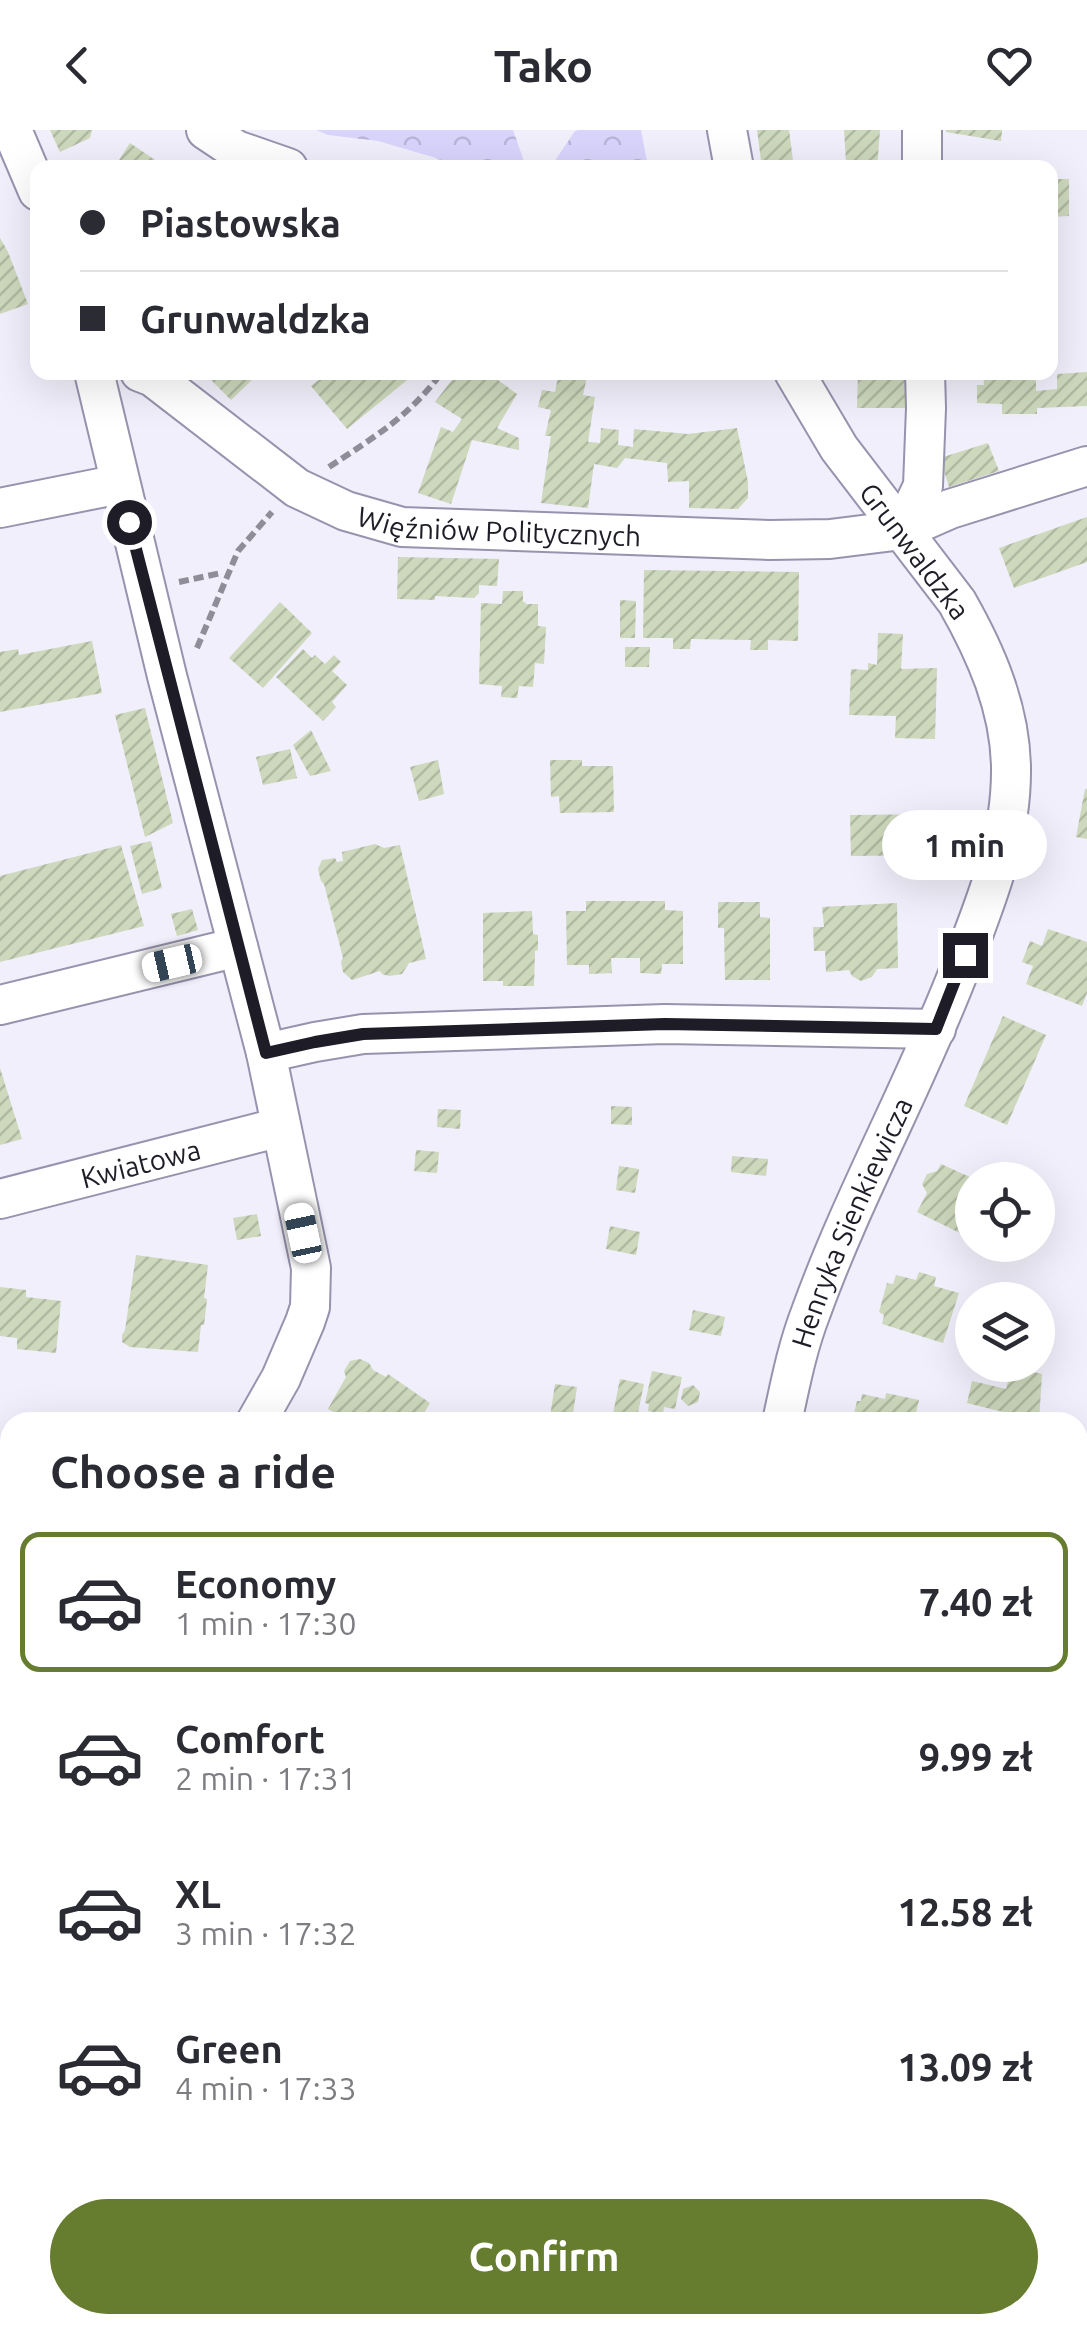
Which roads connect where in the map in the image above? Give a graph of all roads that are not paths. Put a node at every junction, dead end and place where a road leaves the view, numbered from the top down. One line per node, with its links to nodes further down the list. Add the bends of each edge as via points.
1 (12, 130): 8 (street)
2 (206, 130): 5 (street)
3 (727, 130): 6 (street)
4 (922, 130): 7 (street)
5 (265, 160)
6 (733, 160)
7 (922, 160)
8 (30, 173)
9 (96, 380): 14 (street)
10 (157, 380): 16 (street, Więźniów Politycznych, via 297,488 402,527 770,540)
11 (799, 380): 16 (street, Grunwaldzka, via 839,448)
12 (925, 380): 16 (street, via 923,486)
13 (1087, 466): 16 (street, Więźniów Politycznych, via 950,508)
14 (120, 484): 15 (street); 17 (street)
15 (0, 508)
16 (902, 530): 19 (street, Grunwaldzka, via 958,602 986,656 1011,762 994,881)
17 (238, 948): 18 (street); 20 (street)
18 (0, 1005)
19 (936, 1029): 20 (street, via 665,1024 363,1034); 24 (street, Henryka Sienkiewicza, via 827,1270)
20 (266, 1053): 21 (street)
21 (281, 1127): 22 (street, Kwiatowa); 23 (street, via 312,1288 300,1337)
22 (0, 1199)
23 (262, 1412)
24 (784, 1412)

